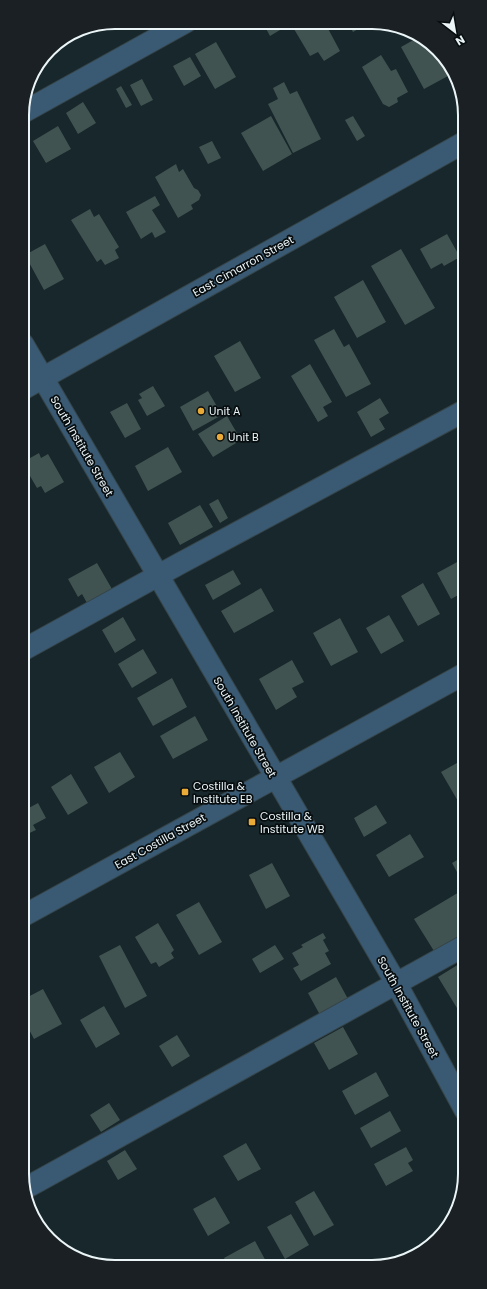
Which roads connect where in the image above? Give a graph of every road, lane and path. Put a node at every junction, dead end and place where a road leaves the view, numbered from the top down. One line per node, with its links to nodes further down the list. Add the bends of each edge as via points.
1 (173, 29): 2 (street)
2 (29, 109)
3 (458, 146): 5 (street, East Cimarron Street)
4 (29, 355): 5 (street, South Institute Street)
5 (42, 378): 6 (street, East Cimarron Street); 8 (street, South Institute Street)
6 (29, 385)
7 (458, 414): 8 (street, via 259,514)
8 (158, 576): 9 (street); 11 (street, South Institute Street)
9 (29, 647)
10 (458, 677): 11 (street, East Costilla Street)
11 (275, 778): 12 (street, East Costilla Street); 14 (street, South Institute Street)
12 (29, 913)
13 (458, 949): 14 (street)
14 (396, 983): 15 (street, South Institute Street); 16 (street)
15 (458, 1097)
16 (30, 1186)

